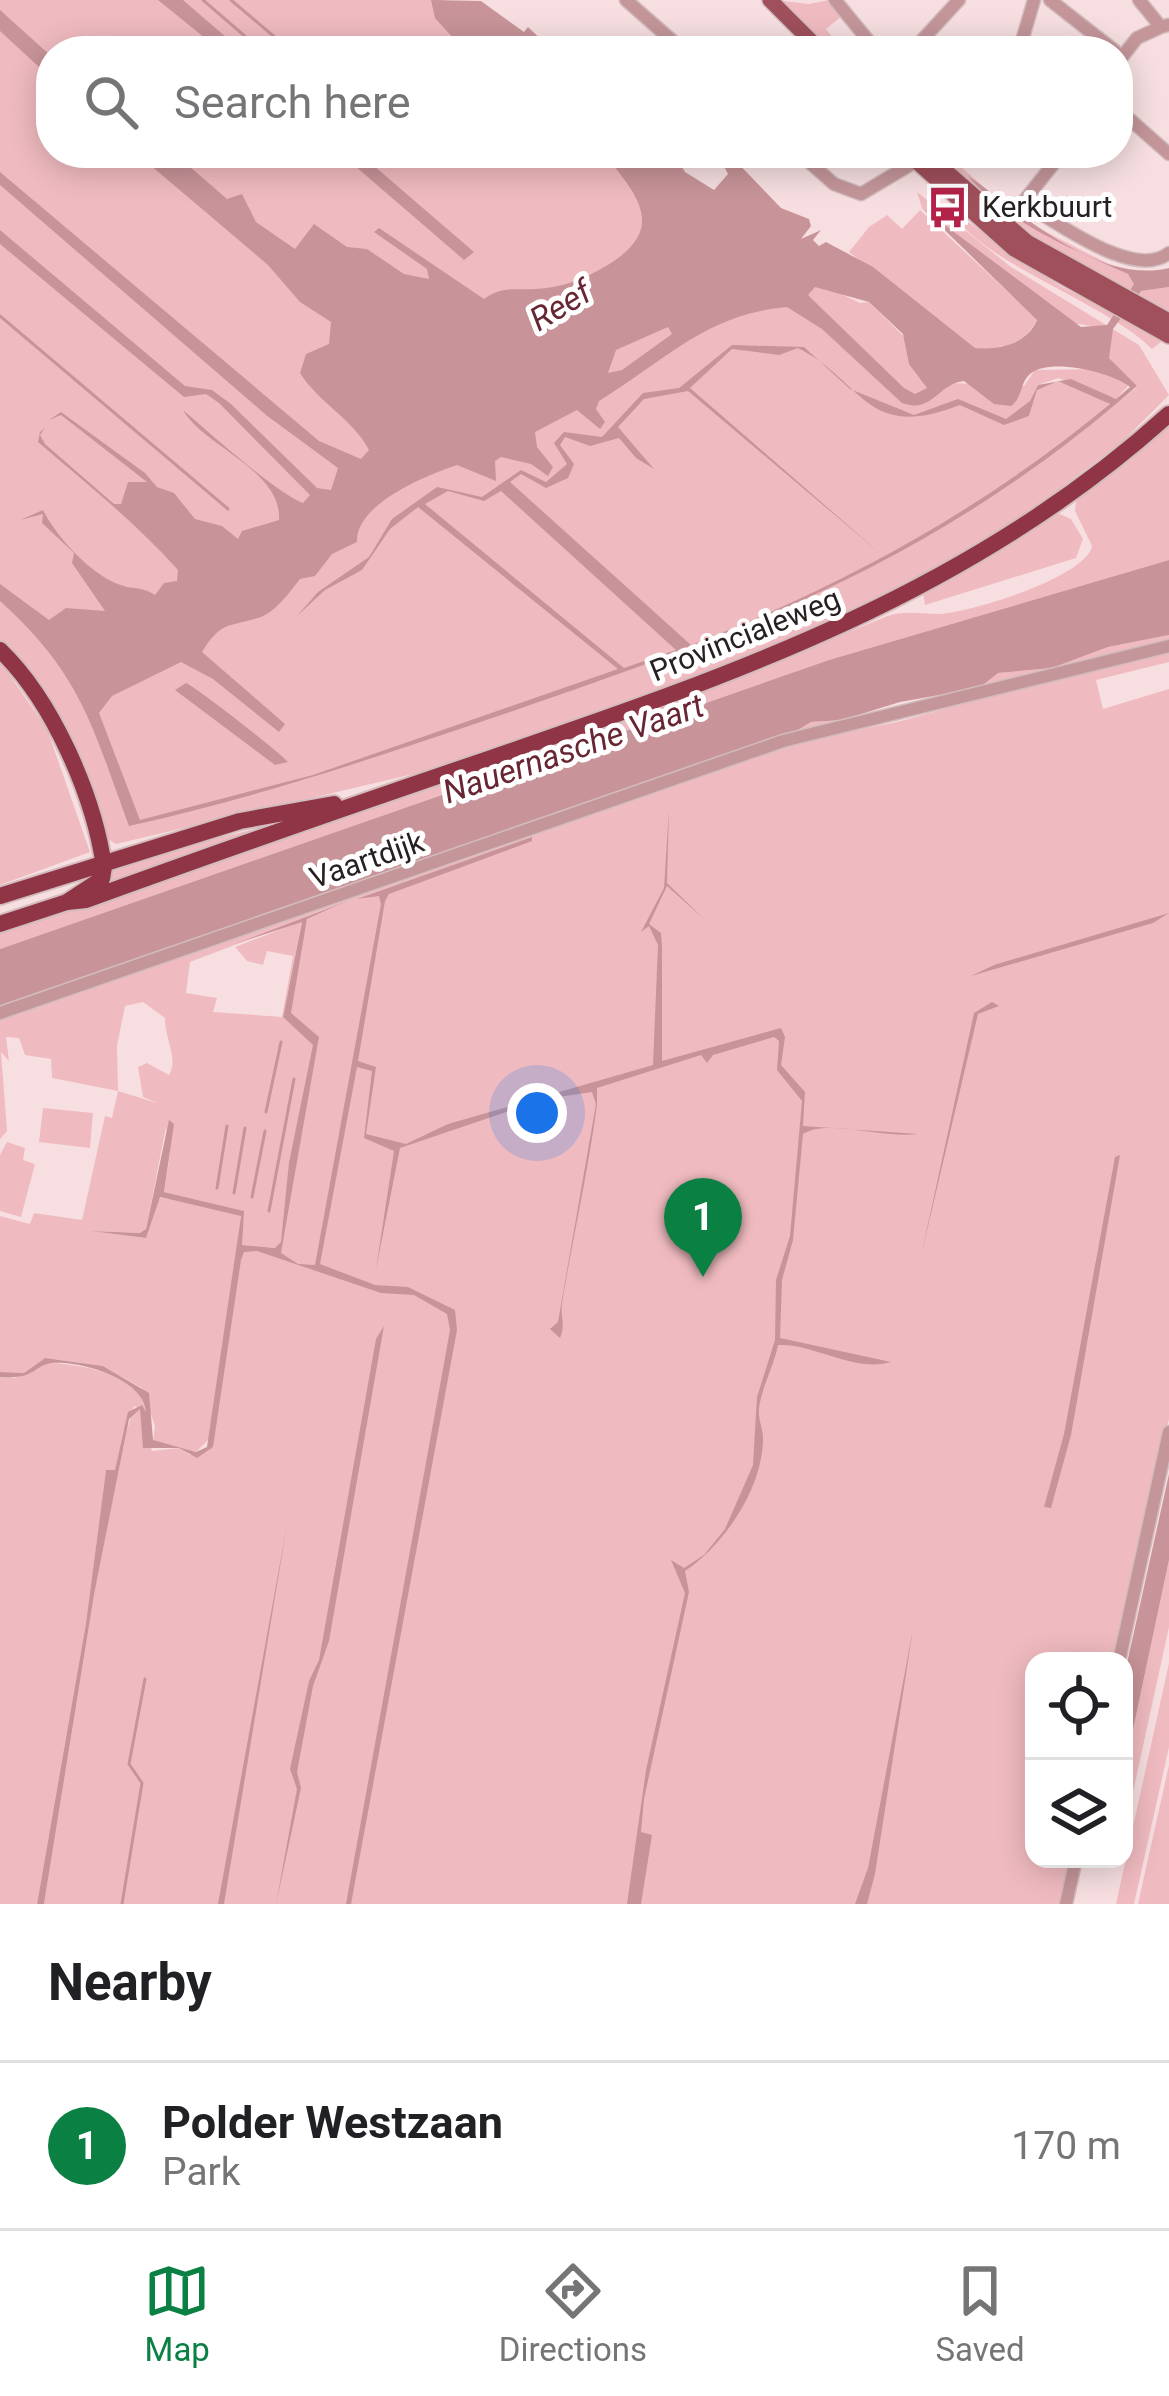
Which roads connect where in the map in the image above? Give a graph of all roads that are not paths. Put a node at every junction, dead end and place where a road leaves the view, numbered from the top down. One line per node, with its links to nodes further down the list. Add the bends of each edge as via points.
1 (626, 0): 10 (street)
2 (757, 0): 11 (main road)
3 (770, 0): 12 (main road)
4 (835, 0): 13 (street)
5 (959, 0): 14 (street)
6 (1034, 0): 15 (street)
7 (1050, 0): 16 (street)
8 (1139, 0): 9 (street)
9 (1165, 26): 17 (street)
10 (667, 36)
11 (792, 36)
12 (806, 36)
13 (865, 36)
14 (926, 36)
15 (1023, 36)
16 (1095, 36)
17 (1133, 42)
18 (1133, 122): 19 (street)
19 (1169, 154)
20 (816, 168): 21 (street, via 859,194)
21 (900, 168)
22 (933, 168): 27 (main road, via 1014,249)
23 (936, 168): 26 (main road, via 1027,242)
24 (1050, 168): 25 (street, via 1024,200 1030,207 1130,261)
25 (1169, 254)
26 (1169, 321)
27 (1169, 336)
28 (1169, 401): 30 (highway, Provincialeweg)
29 (1169, 414): 30 (highway, Provincialeweg)
30 (1095, 470): 33 (highway, Provincialeweg, via 975,556 812,642)
31 (1169, 646): 38 (street, Vaartdijk, via 783,741)
32 (0, 650): 34 (highway, via 55,725)
33 (388, 793): 34 (highway, Provincialeweg, via 240,821); 36 (highway, Provincialeweg)
34 (104, 863): 35 (highway, Provincialeweg); 36 (highway, via 96,885)
35 (0, 896)
36 (67, 902): 37 (highway, Provincialeweg)
37 (0, 924)
38 (0, 1013)
39 (1169, 1432): 40 (street)
40 (1121, 1652)
41 (1074, 1868): 42 (street)
42 (1066, 1904)

